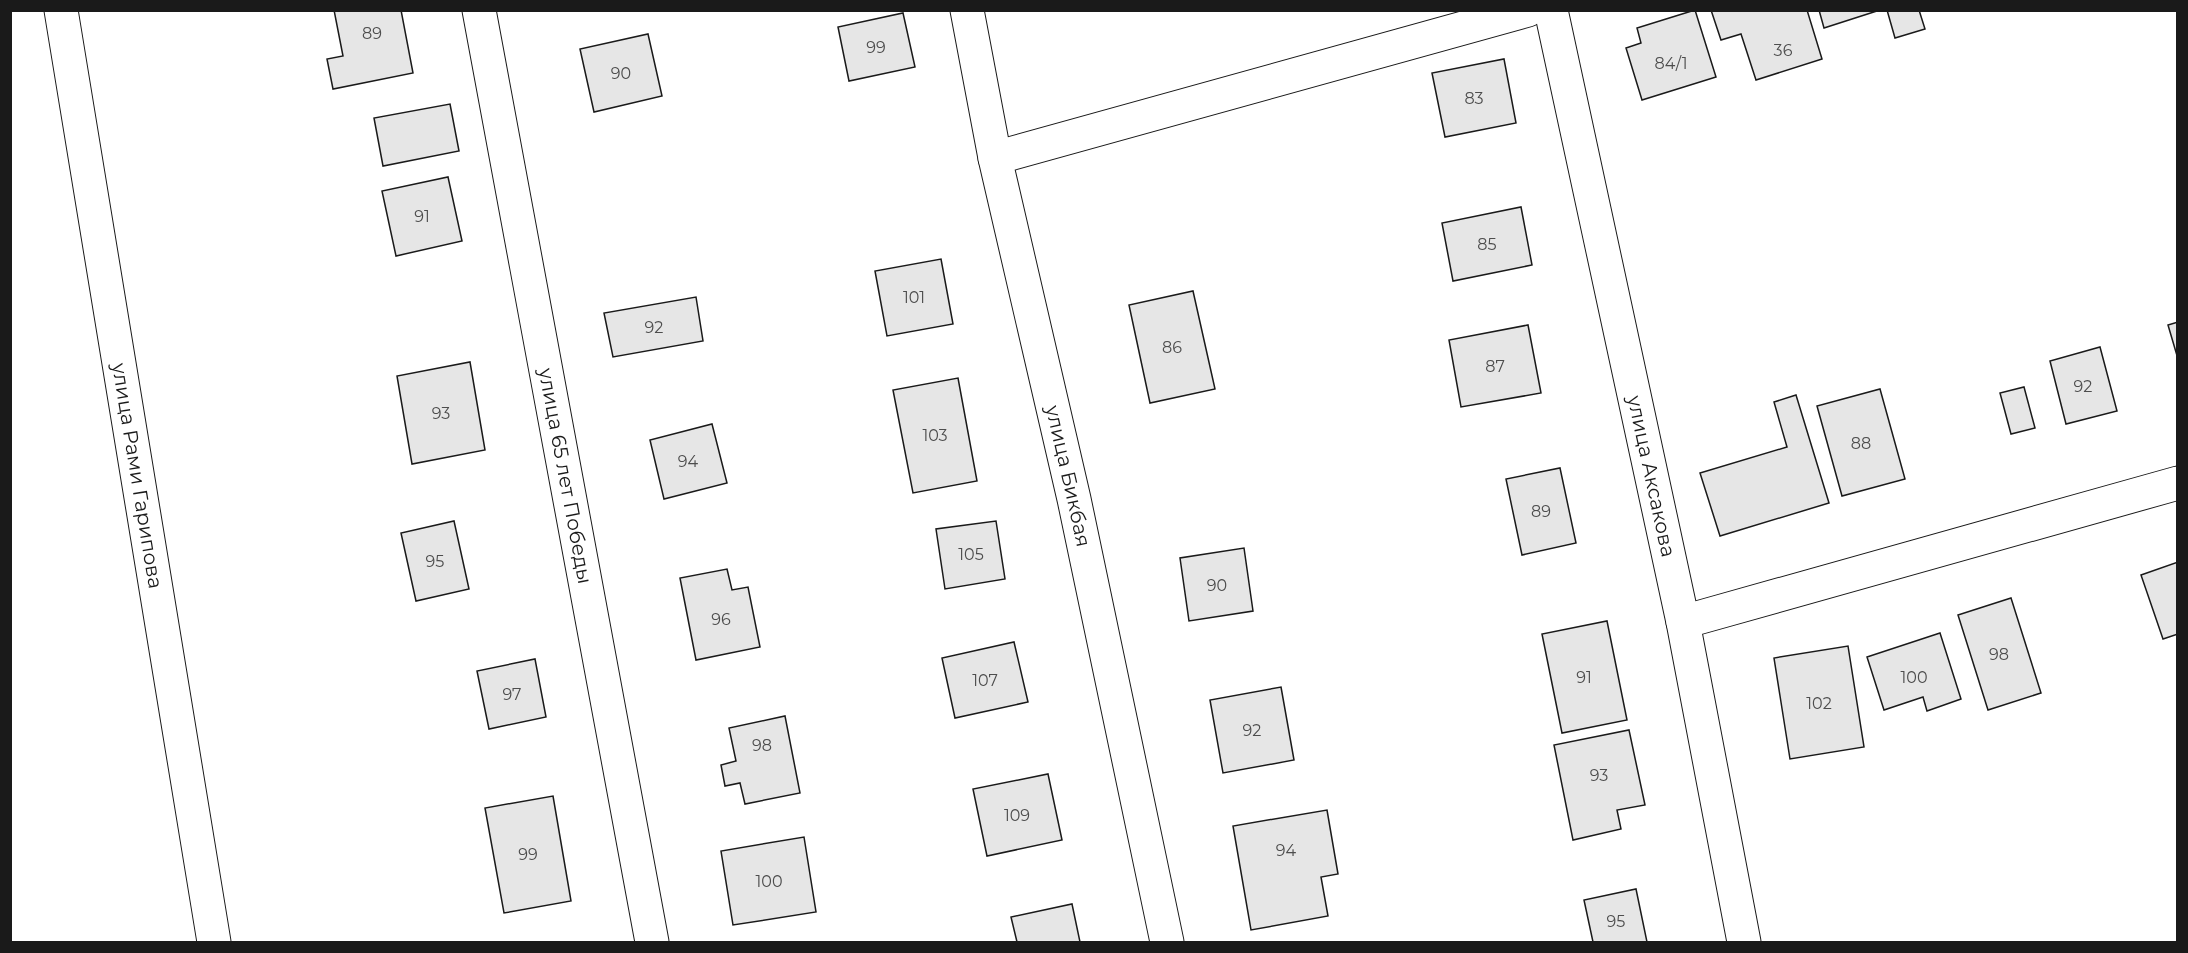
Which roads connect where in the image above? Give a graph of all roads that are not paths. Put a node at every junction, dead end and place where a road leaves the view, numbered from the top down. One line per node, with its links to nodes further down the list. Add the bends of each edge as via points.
1 (61, 10): 9 (street, улица Рами Гарипова)
2 (479, 10): 10 (street, улица 65 лет Победы)
3 (967, 10): 6 (street, улица Бикбая)
4 (1528, 10): 6 (street)
5 (1551, 10): 8 (street, улица Аксакова)
6 (995, 158): 11 (street, улица Бикбая, via 1074,499)
7 (2178, 483): 8 (street)
8 (1683, 622): 12 (street, улица Аксакова)
9 (214, 942)
10 (652, 942)
11 (1167, 942)
12 (1744, 942)

